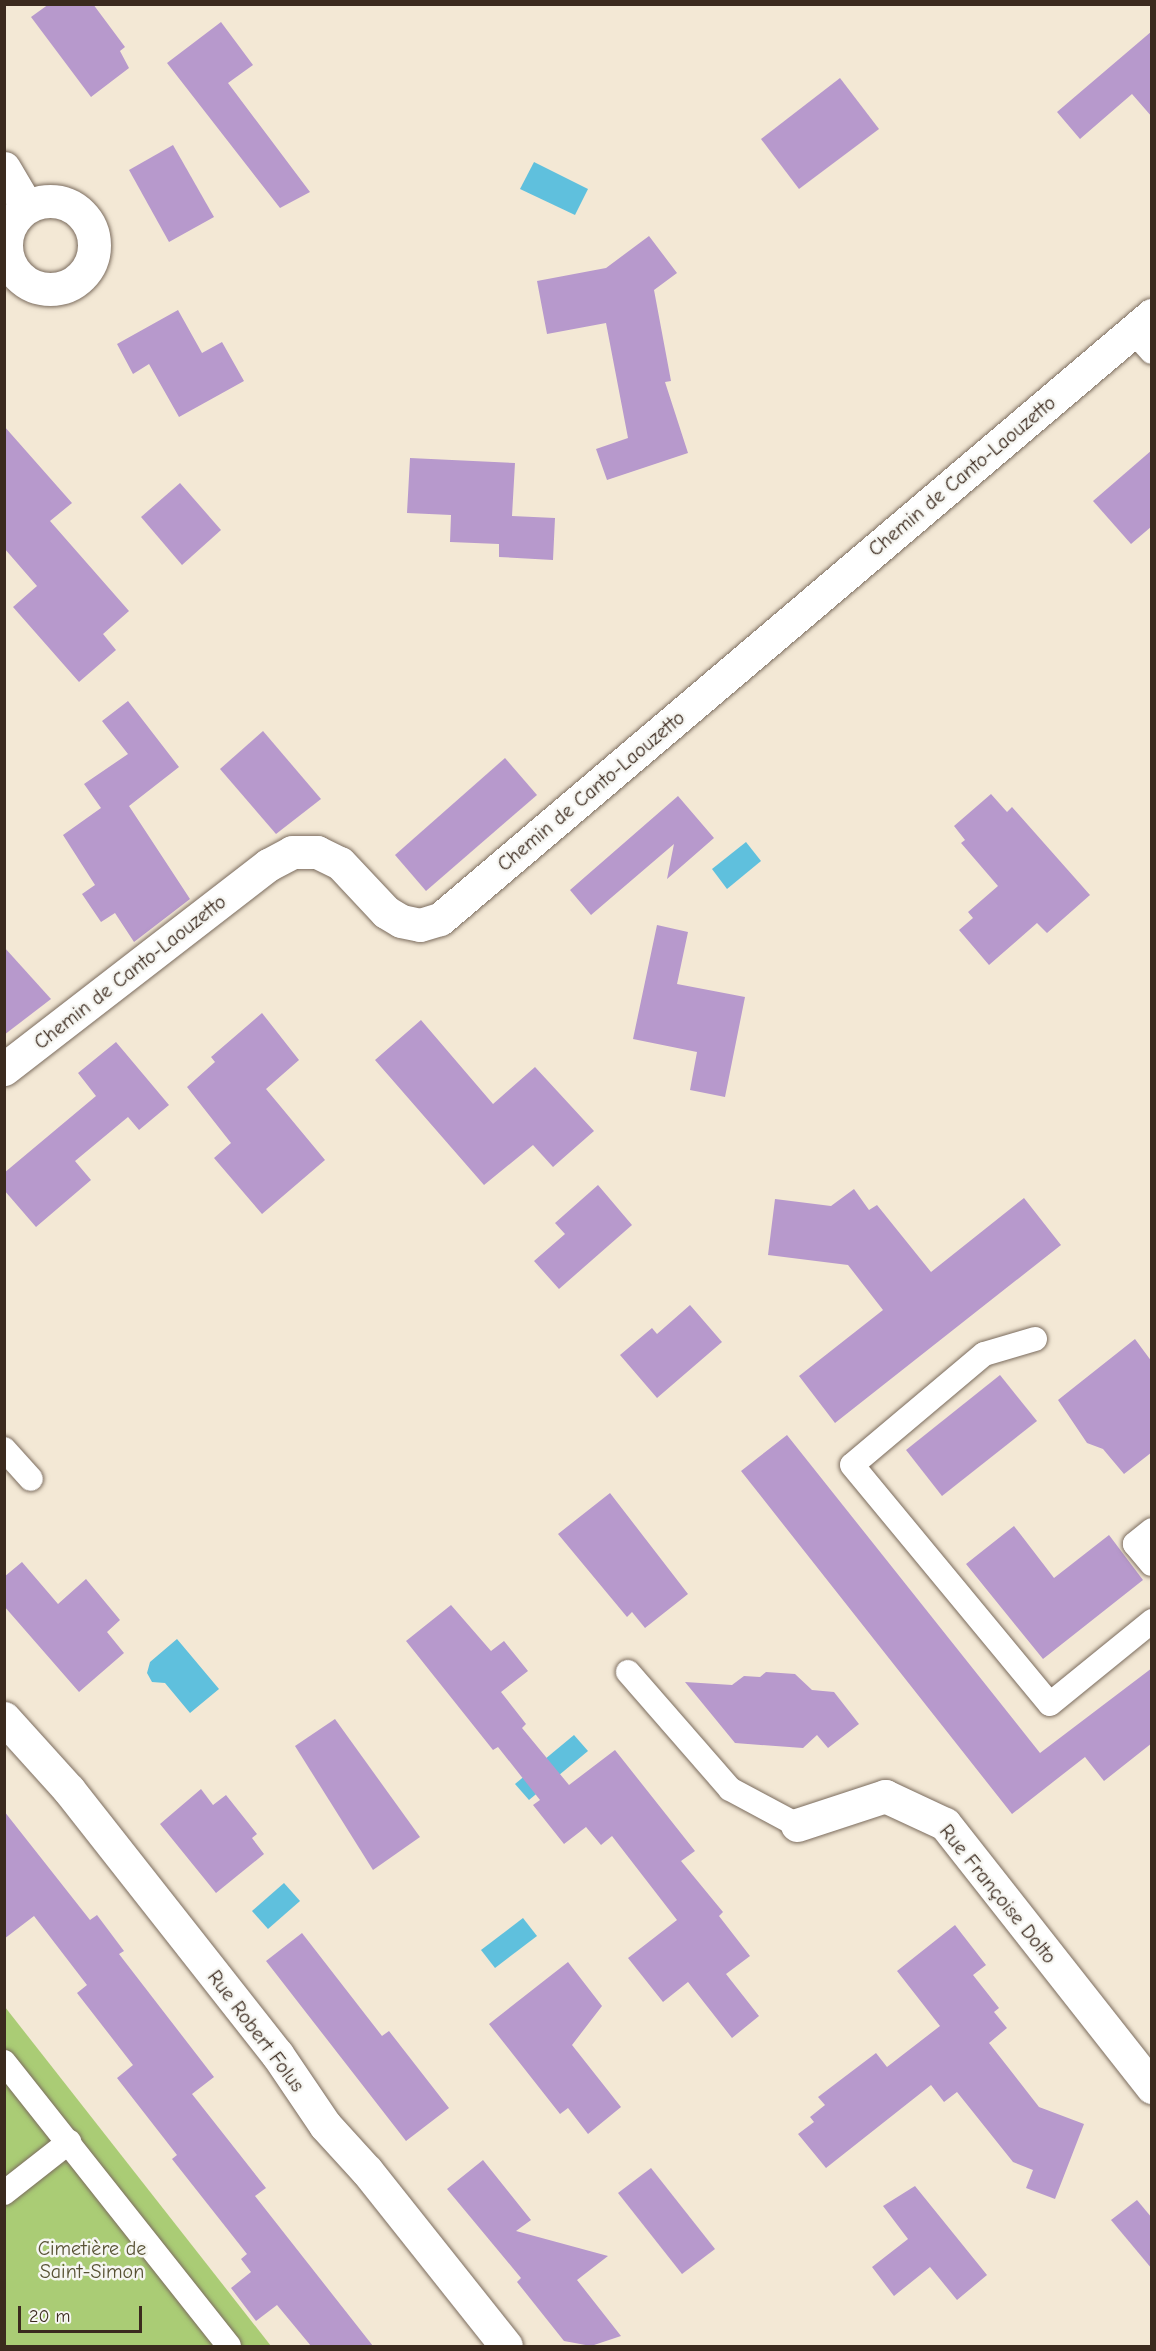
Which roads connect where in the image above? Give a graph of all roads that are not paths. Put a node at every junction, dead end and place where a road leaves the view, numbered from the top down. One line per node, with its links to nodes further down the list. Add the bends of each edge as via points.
1 (4, 168): 2 (street)
2 (27, 207)
3 (1145, 333): 4 (street, Chemin de Canto-Laouzetto, via 440,919 420,925 401,921 386,912 340,863 317,852 292,852 268,865)
4 (4, 1069)
5 (1035, 1339): 10 (lane, via 984,1354 852,1465 1050,1704)
6 (4, 1449): 7 (lane)
7 (32, 1479)
8 (1152, 1530): 9 (lane, via 1135,1544)
9 (1152, 1564)
10 (1152, 1621)
11 (628, 1672): 13 (lane, via 730,1789)
12 (4, 1718): 19 (street, Rue Robert Folus, via 69,1790 277,2054 325,2125 367,2171)
13 (797, 1825): 15 (street, Rue Françoise Dolto, via 885,1796 945,1824)
14 (4, 2062): 16 (lane)
15 (1152, 2086)
16 (69, 2142): 17 (lane); 18 (lane)
17 (4, 2193)
18 (228, 2346)
19 (506, 2346)

